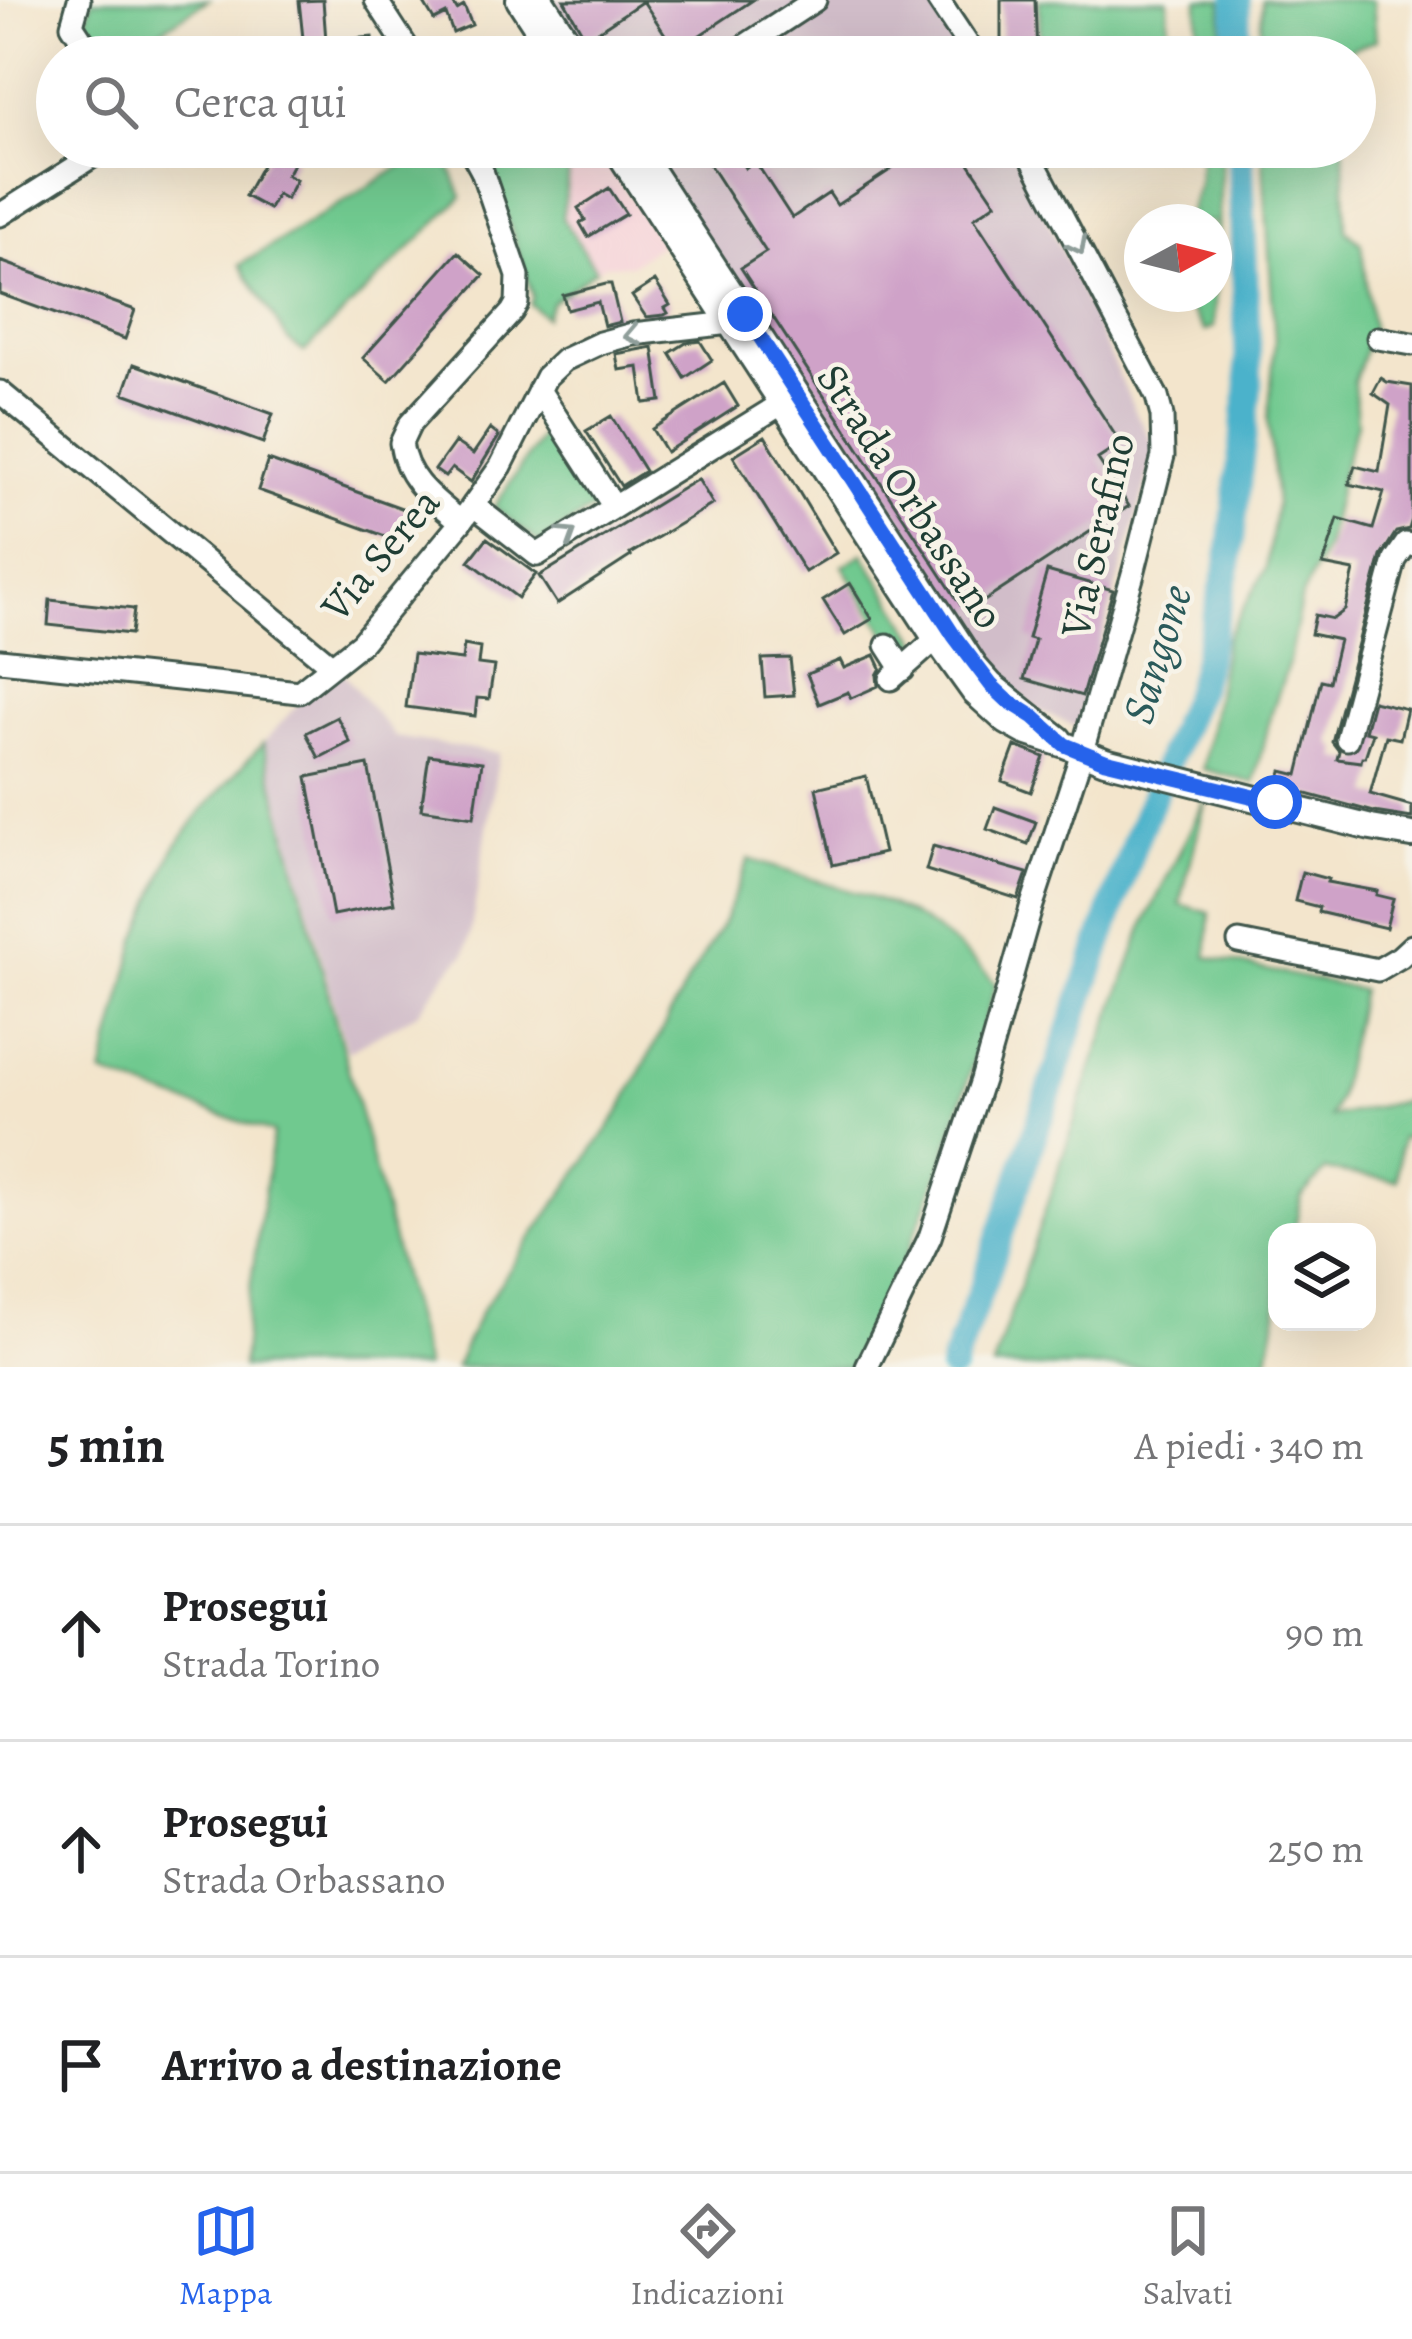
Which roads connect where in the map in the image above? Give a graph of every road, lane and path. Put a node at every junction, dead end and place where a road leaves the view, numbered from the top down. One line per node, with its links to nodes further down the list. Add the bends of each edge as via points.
1 (79, 0): 7 (street, via 72,25)
2 (376, 0): 8 (street)
3 (519, 0): 9 (main road)
4 (541, 0): 10 (main road)
5 (815, 0): 11 (street)
6 (938, 0): 12 (street)
7 (79, 36)
8 (399, 36)
9 (542, 36)
10 (564, 36)
11 (760, 36)
12 (962, 36)
13 (74, 168): 18 (street)
14 (480, 168): 26 (street, via 520,287 512,312 401,443 419,486)
15 (630, 168): 19 (main road, Strada Orbassano)
16 (649, 168): 19 (main road, Strada Orbassano)
17 (1037, 168): 33 (street, Via Serafino, one-way to 33, via 1162,416 1162,456)
18 (0, 215)
19 (738, 318): 22 (street, Via Serea, one-way to 22, via 600,343 564,360); 24 (main road, Strada Orbassano)
20 (1378, 338): 21 (street)
21 (1412, 344)
22 (539, 390): 25 (street); 26 (street, Via Serea)
23 (0, 392): 31 (street)
24 (790, 399): 25 (street); 28 (main road, Strada Orbassano); 33 (main road, Strada Orbassano, via 975,667)
25 (614, 507): 26 (street, one-way to 25, via 537,555)
26 (467, 514): 31 (street, Via Serea, via 361,643)
27 (1412, 545): 32 (street, via 1395,560)
28 (936, 639): 29 (street, Strada Orbassano, via 897,674); 33 (main road, Strada Orbassano, via 989,707 1025,732)
29 (886, 645)
30 (0, 660): 31 (street, Via Serea, via 298,692)
31 (332, 666)
32 (1347, 739)
33 (1084, 753): 34 (main road); 39 (street, Via Serafino, via 930,1237)
34 (1371, 828): 35 (main road); 36 (main road)
35 (1412, 835)
36 (1412, 849)
37 (1239, 942): 38 (street, via 1378,970)
38 (1412, 946)
39 (867, 1367)

